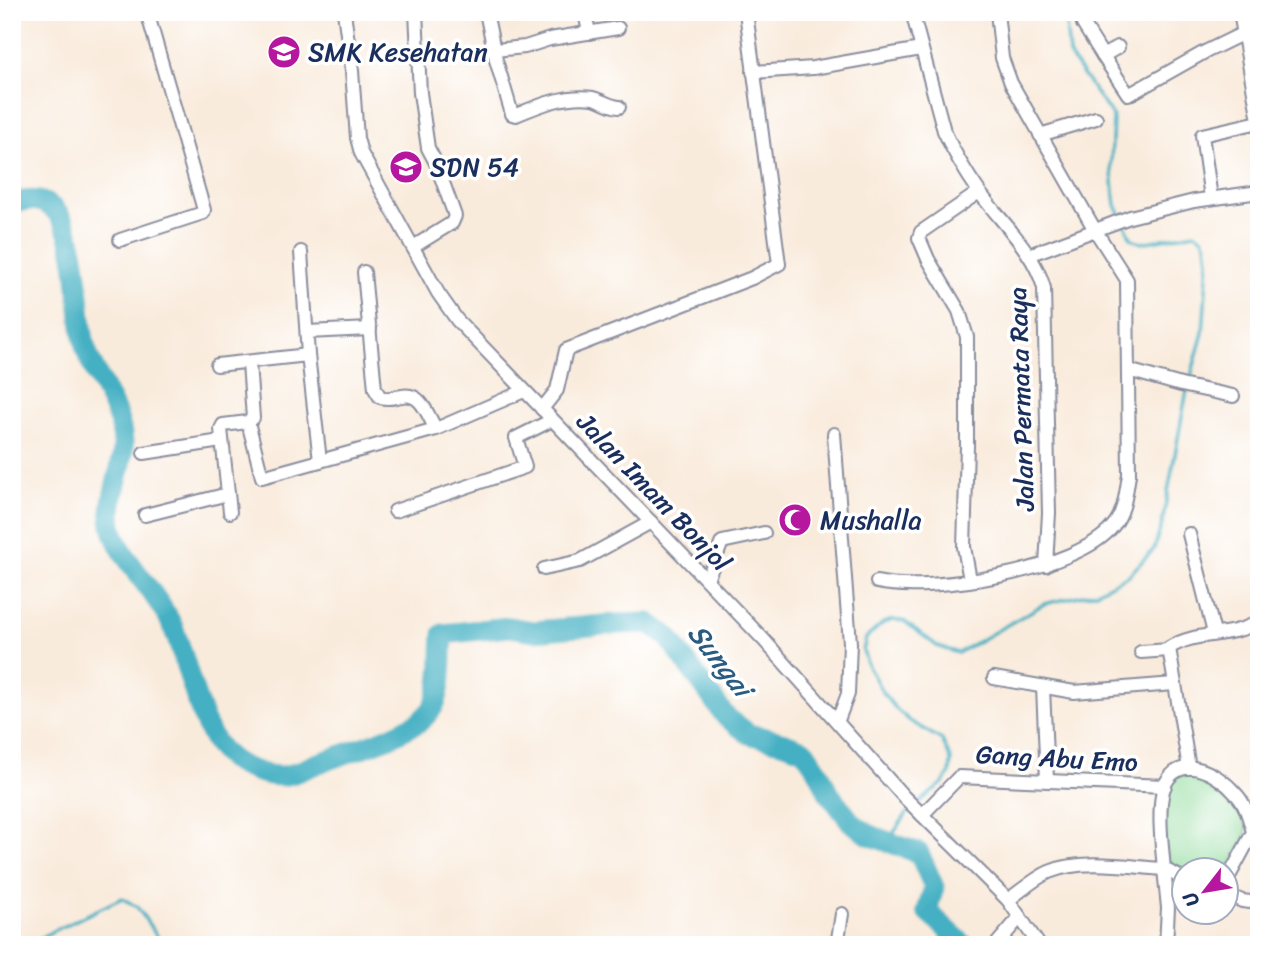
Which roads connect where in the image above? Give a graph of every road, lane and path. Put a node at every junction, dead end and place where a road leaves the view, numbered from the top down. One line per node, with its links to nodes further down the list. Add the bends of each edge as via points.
1 (146, 12): 28 (street, via 204,210)
2 (344, 12): 29 (street, Jalan Imam Bonjol, via 361,153)
3 (416, 12): 29 (street, via 428,148 455,216 452,223)
4 (486, 12): 16 (street)
5 (585, 12): 12 (street)
6 (746, 12): 18 (street)
7 (912, 12): 15 (street, Jalan Permata Raya)
8 (997, 12): 23 (street, via 1011,83)
9 (1082, 12): 17 (street, via 1083,24)
10 (1241, 12): 13 (main road)
11 (618, 28): 12 (street)
12 (589, 33): 16 (street)
13 (1244, 33): 17 (street, via 1132,93); 20 (main road)
14 (1118, 47): 17 (street)
15 (921, 49): 18 (street, via 813,68); 24 (street, Jalan Permata Raya, via 944,131)
16 (494, 50): 19 (street, via 512,114 554,100 593,98)
17 (1103, 56)
18 (753, 72): 41 (street, via 779,264 566,351 558,390)
19 (619, 107)
20 (1259, 115)
21 (1096, 118): 23 (street)
22 (1259, 122): 26 (street, via 1202,135)
23 (1040, 135): 27 (street)
24 (979, 192): 31 (street, Jalan Permata Raya); 59 (street, via 921,232 919,238 959,311 967,337 964,547)
25 (1259, 192): 26 (street)
26 (1211, 198): 27 (street)
27 (1095, 230): 31 (street); 38 (street, via 1127,280)
28 (120, 240)
29 (412, 247): 39 (street, Jalan Imam Bonjol, via 457,320)
30 (301, 252): 34 (street)
31 (1029, 255): 56 (street, Jalan Permata Raya, via 1045,297)
32 (363, 272): 33 (street)
33 (370, 329): 34 (street); 44 (street, via 377,393 383,399 416,397)
34 (307, 332): 35 (street)
35 (308, 355): 36 (street); 48 (street)
36 (249, 363): 37 (street); 43 (street, via 254,416)
37 (217, 365)
38 (1128, 370): 40 (street); 56 (street, via 1129,475 1121,512 1100,537)
39 (524, 391): 41 (street, Jalan Imam Bonjol); 44 (street)
40 (1233, 396)
41 (542, 409): 42 (street, Jalan Imam Bonjol)
42 (552, 420): 50 (street, via 516,438 525,467); 53 (street, Jalan Imam Bonjol)
43 (248, 422): 46 (street, via 223,425); 48 (street, via 262,477)
44 (436, 429): 48 (street)
45 (834, 434): 68 (street, via 850,643 848,694)
46 (221, 440): 47 (street); 49 (street)
47 (144, 453)
48 (320, 461)
49 (228, 494): 51 (street); 52 (street)
50 (395, 511)
51 (230, 512)
52 (145, 515)
53 (651, 522): 57 (street, via 580,561); 58 (street, Jalan Imam Bonjol)
54 (764, 533): 58 (street, via 722,542)
55 (1189, 534): 62 (street)
56 (1046, 565): 59 (street)
57 (544, 569)
58 (707, 580): 68 (street, Jalan Imam Bonjol)
59 (970, 580): 60 (street, via 904,585)
60 (877, 582)
61 (1259, 621): 62 (street, via 1243,629)
62 (1214, 633): 63 (street, via 1174,644)
63 (1169, 650): 64 (street); 66 (street)
64 (1141, 652)
65 (994, 678): 67 (street)
66 (1174, 684): 67 (street, via 1074,692); 69 (street)
67 (1043, 687): 70 (street)
68 (838, 720): 72 (street, Jalan Imam Bonjol)
69 (1189, 768): 71 (street, via 1177,771); 73 (street, via 1203,768 1235,792)
70 (1047, 780): 71 (street, Gang Abu Emo); 72 (street, Gang Abu Emo, via 959,777)
71 (1165, 786): 75 (street)
72 (916, 809): 77 (street, Jalan Imam Bonjol)
73 (1256, 832): 74 (street)
74 (1240, 859)
75 (1164, 869): 76 (street); 77 (street, via 1068,867 1044,875); 85 (street)
76 (1170, 872)
77 (1008, 900): 81 (street, Jalan Imam Bonjol)
78 (1240, 900): 79 (street)
79 (1259, 903)
80 (842, 914): 82 (street)
81 (1020, 917): 83 (street); 84 (street, Jalan Imam Bonjol)
82 (837, 945)
83 (996, 945)
84 (1040, 945)
85 (1166, 945)

